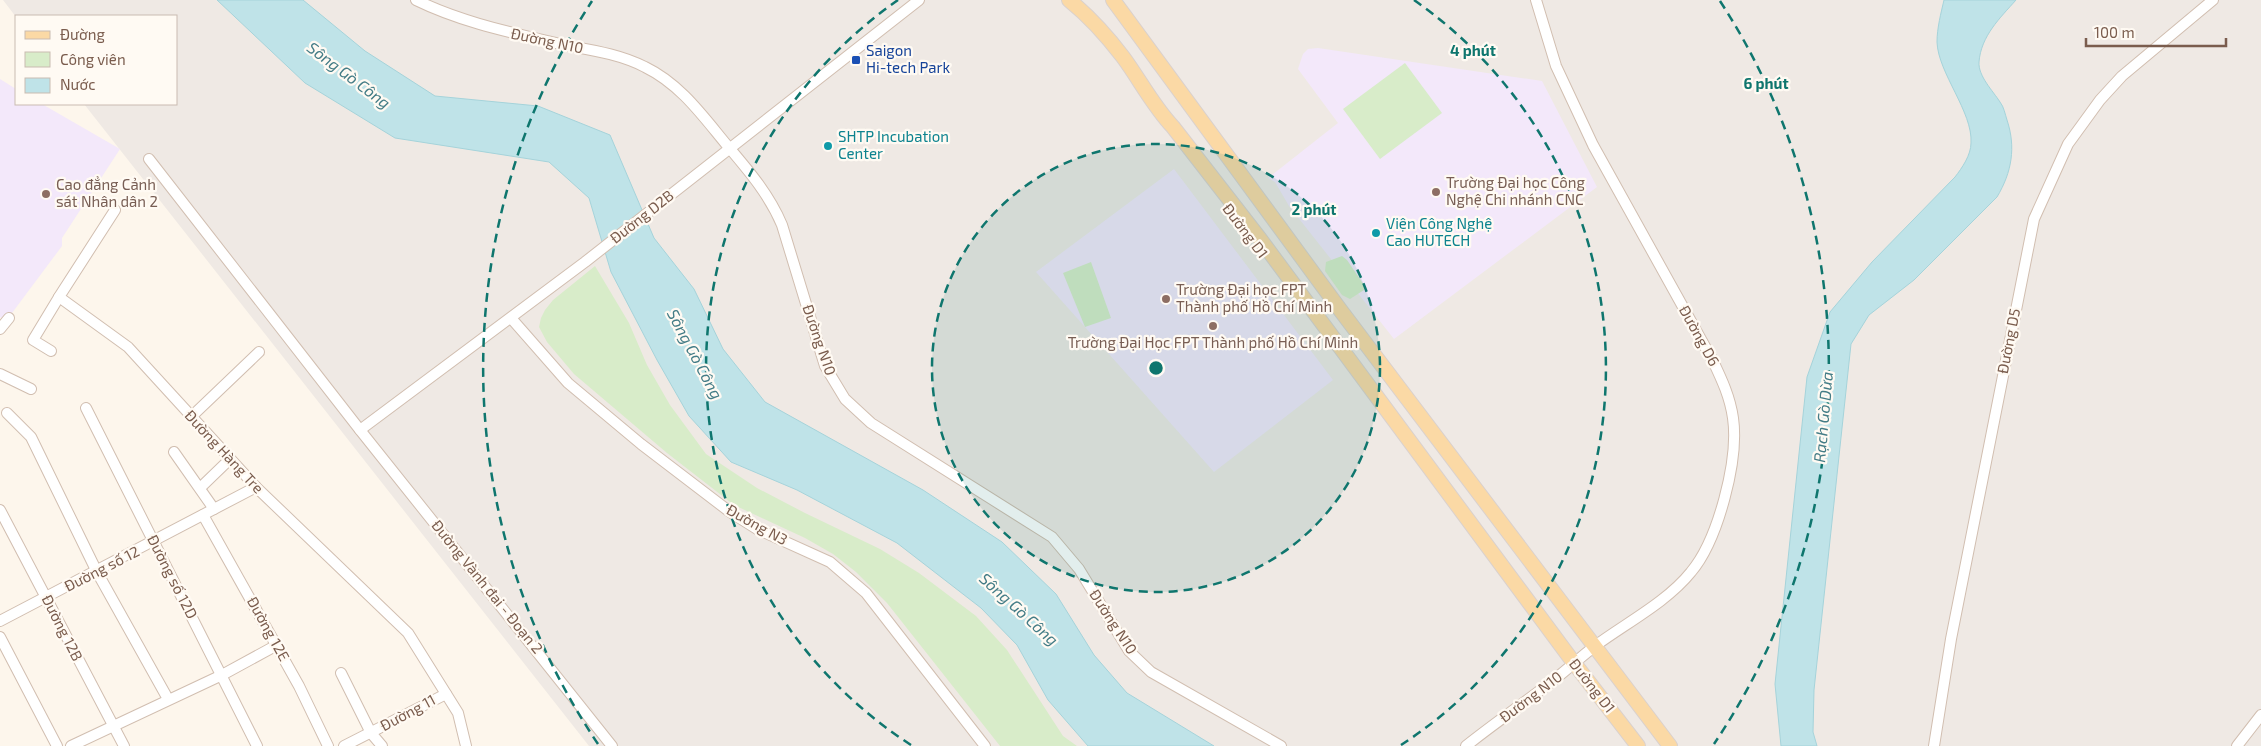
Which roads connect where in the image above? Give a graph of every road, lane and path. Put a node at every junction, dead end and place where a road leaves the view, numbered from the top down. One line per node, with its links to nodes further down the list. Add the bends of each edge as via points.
1 (416, 0): 9 (street, Đường N10, via 491,28 618,56 645,67 688,98)
2 (920, 0): 9 (street, Đường D2B)
3 (1067, 0): 20 (main road, Đường D1, via 1088,16 1123,57 1161,114)
4 (1113, 0): 8 (main road, Đường D1)
5 (1119, 0): 8 (main road, Đường D1, via 1208,119)
6 (1536, 0): 39 (street, Đường D6, via 1556,66 1593,145 1713,361 1729,395 1733,420 1730,463 1719,519 1702,559 1676,588)
7 (2213, 0): 64 (street, Đường D5, via 2122,76 2100,100 2068,144 2034,219 1951,639)
8 (1210, 133): 18 (main road, Đường D1)
9 (730, 148): 14 (street, Đường D2B); 59 (street, Đường N10, via 774,206 825,366 845,399 871,422 1052,537 1079,569 1129,650 1151,672)
10 (149, 160): 25 (street, Đường Vành đai - Đoạn 2)
11 (115, 210): 12 (street)
12 (59, 298): 16 (street, via 33,340); 24 (street, Đường Hàng Tre, via 128,347)
13 (9, 318): 15 (street)
14 (511, 318): 25 (street, Đường D2B); 58 (street, Đường N3, via 568,383 641,444 730,512 757,529 830,562 866,593)
15 (0, 328)
16 (51, 351)
17 (259, 352): 24 (street)
18 (1384, 367): 20 (main road); 39 (main road, Đường D1)
19 (0, 374): 21 (street)
20 (1366, 381): 40 (main road, Đường D1)
21 (31, 389)
22 (86, 408): 33 (street, Đường số 12D)
23 (7, 413): 34 (street, via 31,437)
24 (191, 417): 27 (street, Đường Hàng Tre)
25 (360, 430): 57 (street, Đường Vành đai - Đoạn 2)
26 (174, 452): 29 (street)
27 (230, 459): 28 (street, Đường Hàng Tre); 29 (street)
28 (256, 487): 30 (street, Đường số 12); 44 (street, Đường Hàng Tre, via 408,633)
29 (200, 488): 30 (street)
30 (214, 509): 32 (street, Đường số 12)
31 (0, 510): 35 (street, Đường 12B)
32 (203, 515): 33 (street, Đường số 12); 38 (street, Đường 12E)
33 (154, 542): 34 (street, Đường số 12); 42 (street, Đường số 12D)
34 (97, 572): 35 (street, Đường số 12); 45 (street)
35 (46, 596): 36 (street, Đường số 12); 47 (street, Đường 12B)
36 (0, 621)
37 (0, 637): 49 (street)
38 (277, 645): 42 (street); 53 (street, Đường 12E)
39 (1595, 646): 40 (street, Đường N10); 43 (main road, Đường D1)
40 (1574, 663): 60 (street, Đường N10); 61 (main road, Đường D1)
41 (341, 672): 48 (street)
42 (222, 675): 45 (street); 52 (street, Đường số 12D)
43 (1624, 684): 62 (main road, Đường D1); 63 (main road, Đường D1, via 1639,691)
44 (446, 694): 48 (street, Đường 11); 56 (street, Đường Hàng Tre, via 458,713)
45 (168, 699): 47 (street)
46 (2261, 715): 65 (street)
47 (113, 726): 50 (street); 51 (street, Đường 12B)
48 (371, 733): 54 (street, Đường 11); 55 (street)
49 (57, 746)
50 (71, 746)
51 (124, 746)
52 (257, 746)
53 (328, 746)
54 (344, 746)
55 (382, 746)
56 (466, 746)
57 (612, 746)
58 (985, 746)
59 (1281, 746)
60 (1466, 746)
61 (1638, 746)
62 (1670, 746)
63 (1680, 746)
64 (1934, 746)
65 (2237, 746)

